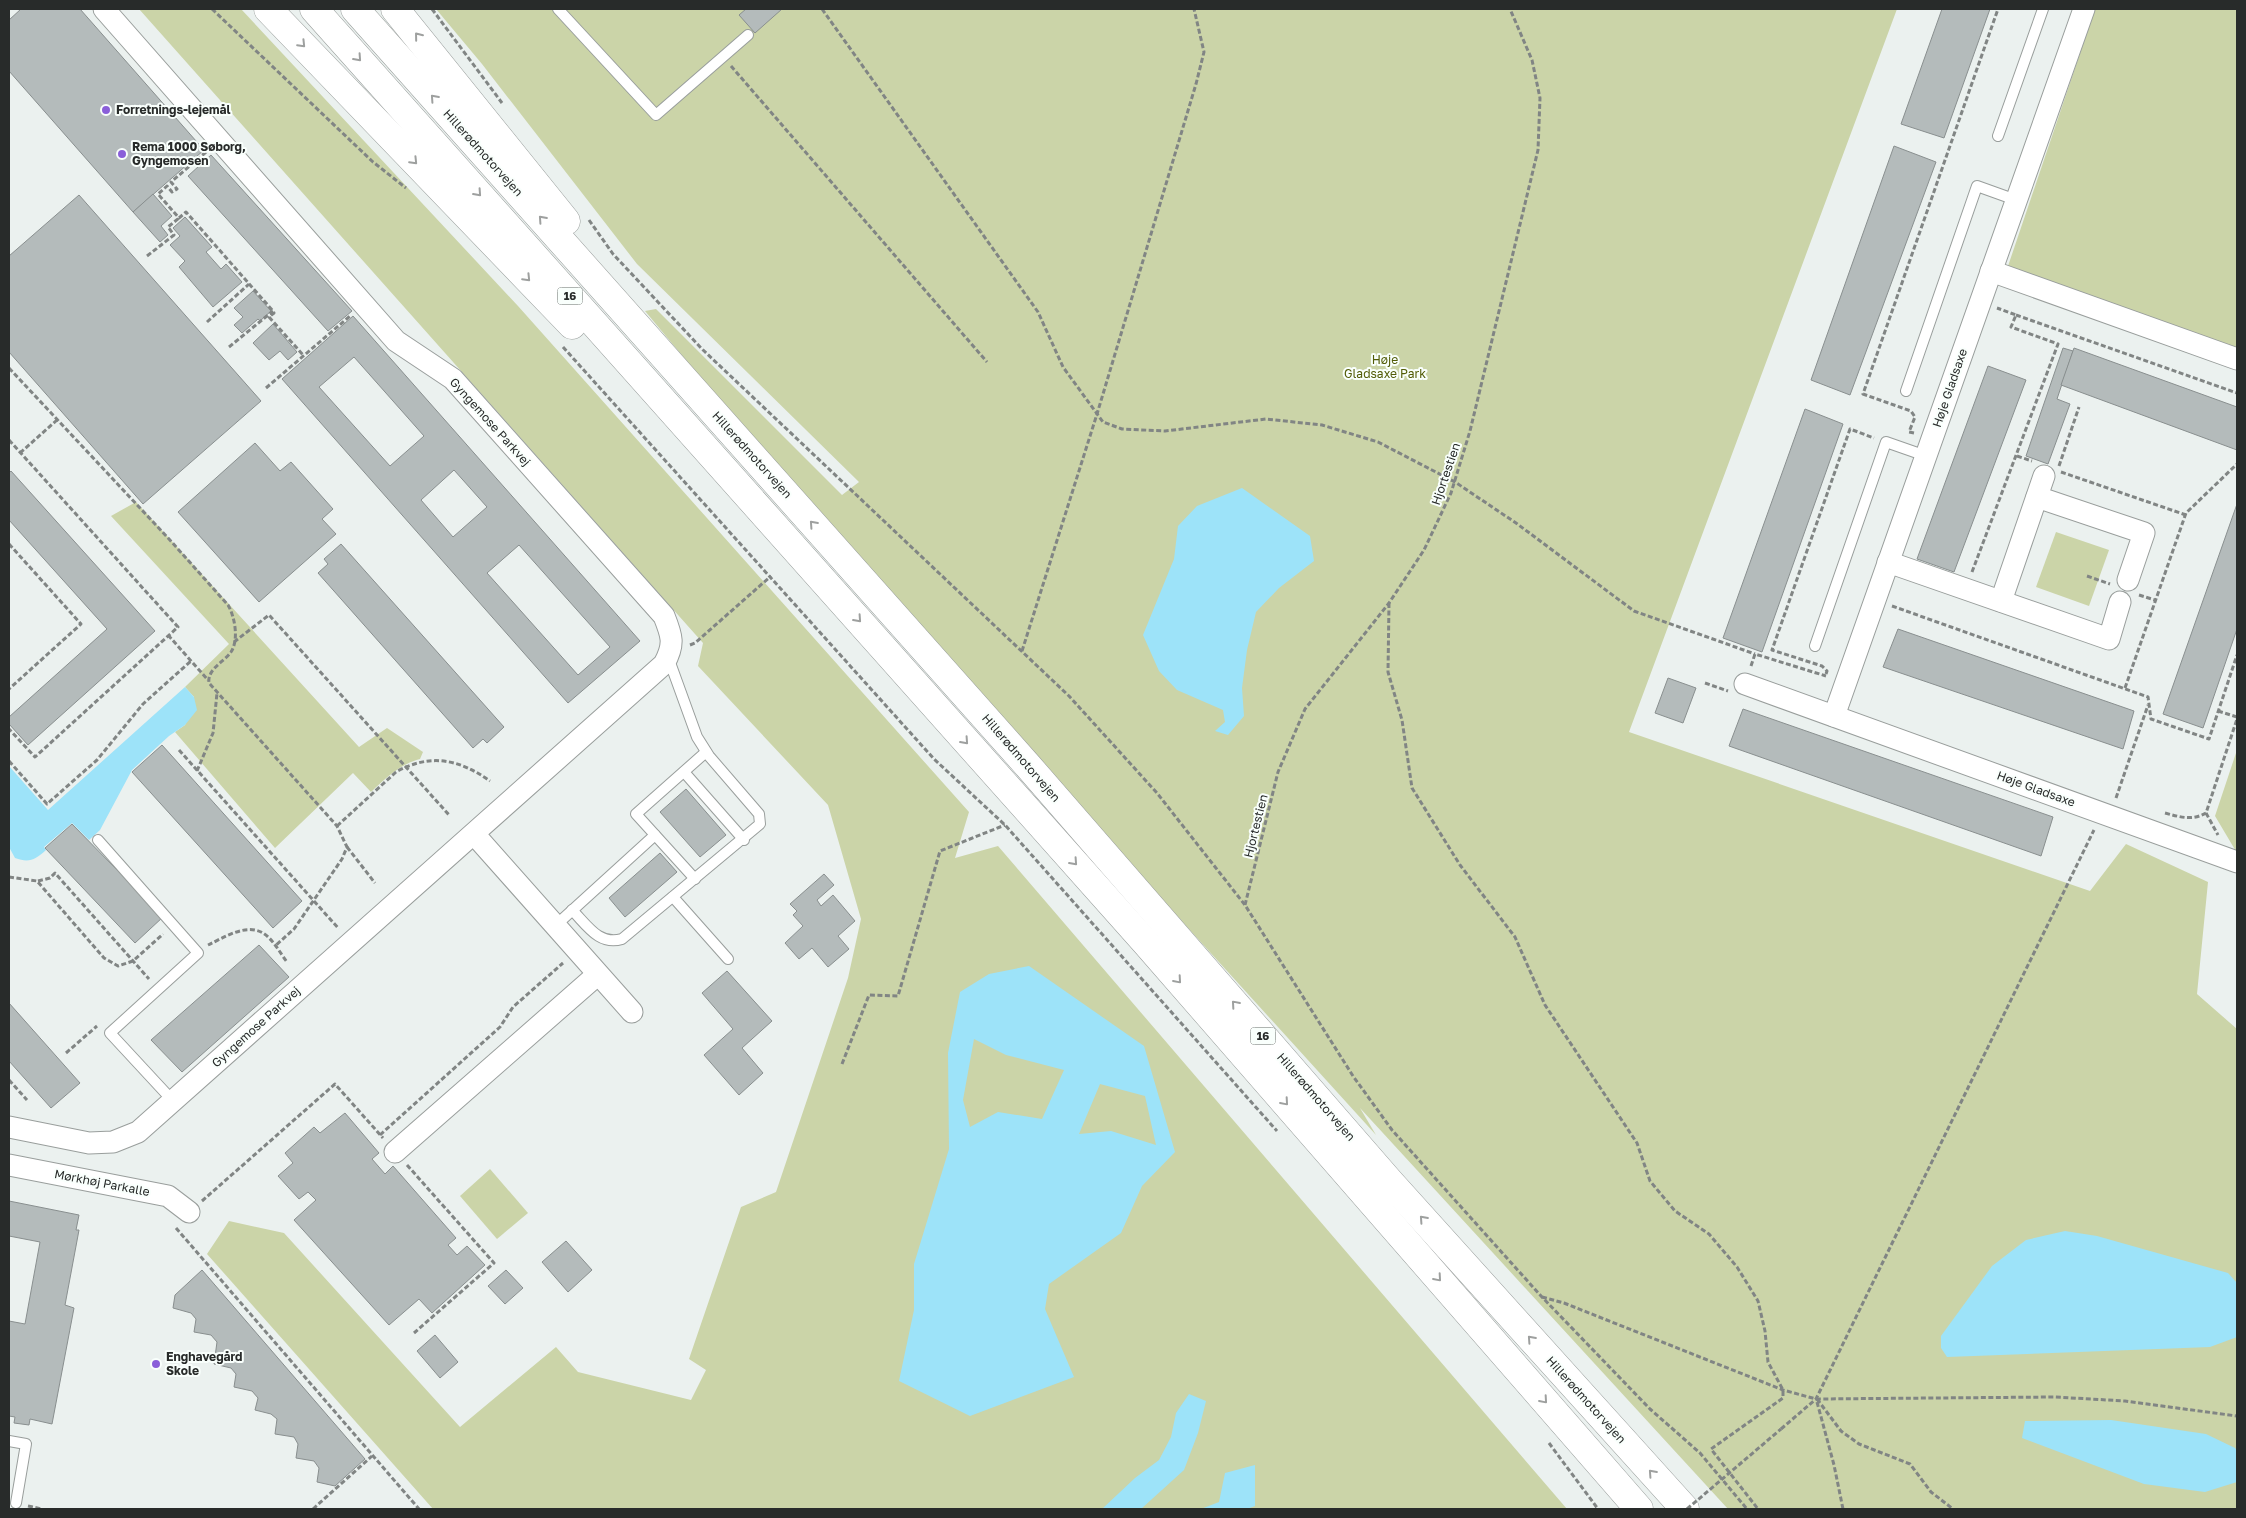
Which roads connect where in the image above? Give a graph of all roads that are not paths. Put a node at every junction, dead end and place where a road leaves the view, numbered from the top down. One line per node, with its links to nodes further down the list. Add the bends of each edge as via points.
1 (104, 9): 25 (street, Gyngemose Parkvej, via 396,341 454,379 664,616 671,633)
2 (268, 9): 21 (highway, one-way to 21)
3 (314, 9): 21 (highway, 16, one-way to 21)
4 (355, 9): 14 (highway, Hillerødmotorvejen / 16, one-way to 4)
5 (395, 9): 14 (highway, one-way to 5, via 573,230)
6 (558, 9): 9 (lane, via 656,115)
7 (2043, 9): 10 (lane)
8 (2084, 9): 11 (street, Høje Gladsaxe)
9 (748, 35)
10 (1998, 136)
11 (2016, 200): 12 (street, Høje Gladsaxe); 15 (lane, via 1977,186)
12 (1991, 271): 13 (street); 16 (street, Høje Gladsaxe)
13 (2237, 359)
14 (690, 386): 50 (highway, Hillerødmotorvejen / 16, one-way to 14, via 1389,1181 1030,768)
15 (1906, 391)
16 (1926, 456): 19 (street, Høje Gladsaxe); 24 (lane, via 1886,442)
17 (2039, 469): 18 (street)
18 (2037, 497): 20 (street, via 2144,533); 22 (street)
19 (1888, 562): 22 (street); 27 (street, Høje Gladsaxe)
20 (2128, 580)
21 (825, 583): 49 (highway, 16, one-way to 49, via 1146,943)
22 (2000, 601): 23 (street, via 2109,639)
23 (2120, 602)
24 (1815, 646)
25 (670, 653): 28 (lane, via 693,728); 30 (street, Gyngemose Parkvej, via 664,664)
26 (1745, 684): 27 (street, Høje Gladsaxe)
27 (1834, 716): 34 (street, Høje Gladsaxe)
28 (706, 752): 29 (lane); 33 (lane, via 760,817 758,827)
29 (684, 772): 31 (lane, via 636,814); 33 (lane)
30 (474, 834): 38 (street); 42 (street, Gyngemose Parkvej)
31 (656, 835): 35 (lane); 37 (lane)
32 (98, 840): 42 (lane, via 198,953 110,1033)
33 (744, 840): 35 (lane)
34 (2237, 862)
35 (695, 879): 36 (lane)
36 (673, 897): 37 (lane, via 622,939 611,942 602,940); 39 (lane)
37 (572, 910): 38 (lane)
38 (555, 926): 40 (street)
39 (728, 959)
40 (597, 975): 41 (street); 44 (street)
41 (632, 1012)
42 (173, 1101): 43 (street, Gyngemose Parkvej, via 138,1132 114,1142 90,1143)
43 (9, 1127)
44 (396, 1152)
45 (9, 1164): 46 (street, Mørkhøj Parkalle, via 168,1196)
46 (189, 1212)
47 (9, 1441): 48 (lane, via 26,1444)
48 (16, 1504)
49 (1639, 1509)
50 (1686, 1509)

